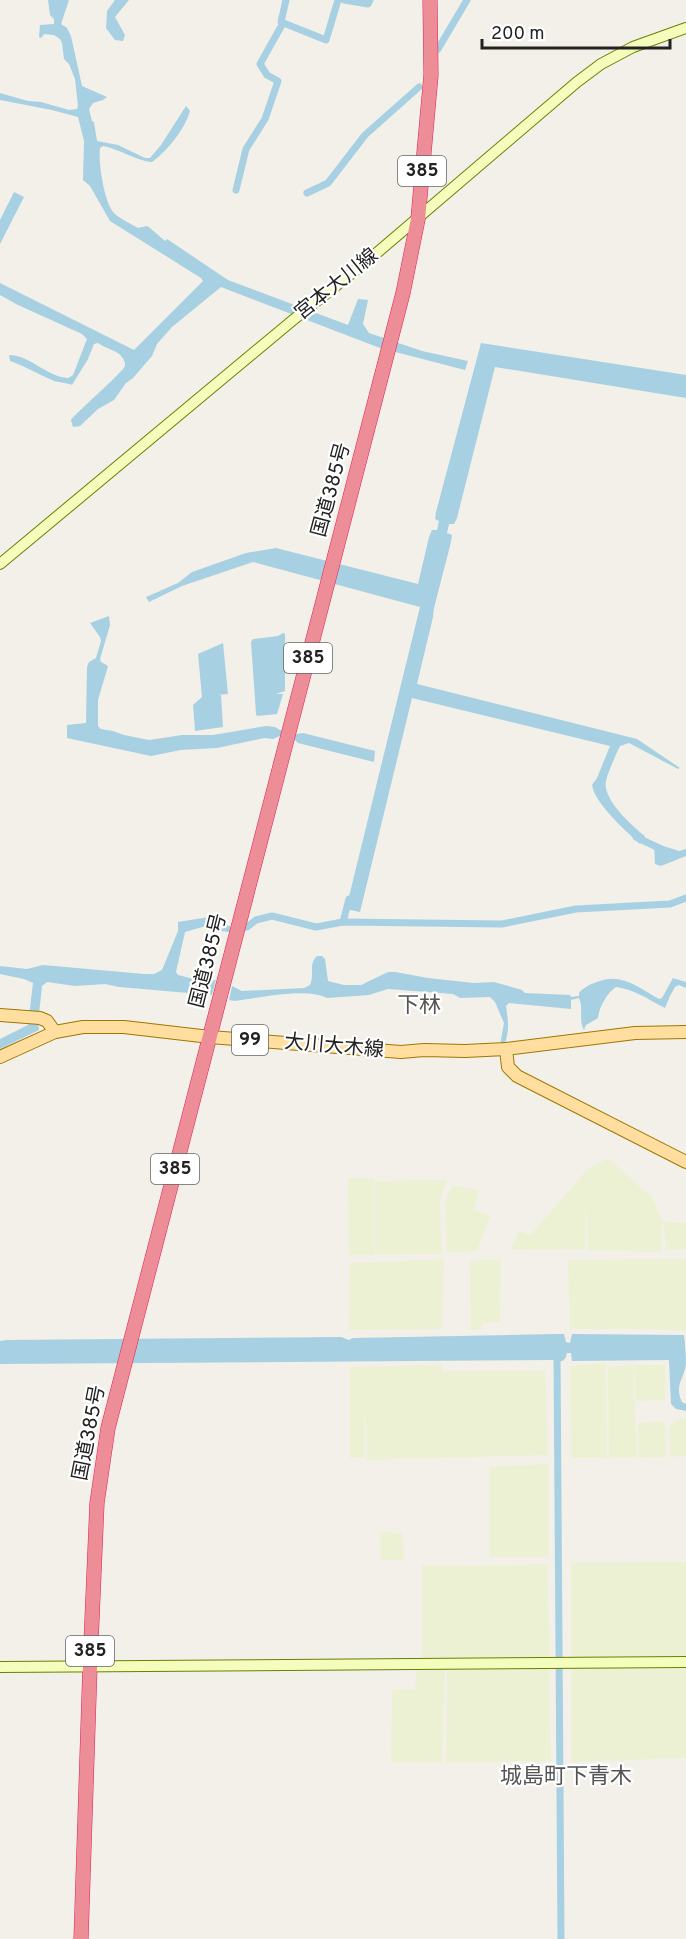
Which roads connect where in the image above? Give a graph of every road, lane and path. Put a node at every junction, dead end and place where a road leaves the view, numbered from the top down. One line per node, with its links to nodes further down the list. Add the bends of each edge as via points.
1 (430, 0): 3 (highway, 国道385号 / 385, via 431,75)
2 (686, 28): 3 (main road, 宮本大川線, via 633,47 601,64)
3 (418, 219): 4 (main road, 宮本大川線); 8 (highway, 国道385号 / 385, via 388,356)
4 (0, 564)
5 (0, 1015): 6 (main road, via 40,1018)
6 (55, 1032): 8 (main road, 大川大木線 / 99, via 82,1027 124,1027); 10 (main road, 大川大木線 / 99)
7 (686, 1032): 9 (main road, 大川大木線 / 99)
8 (210, 1037): 9 (main road, 大川大木線 / 99, via 400,1052); 13 (highway, 国道385号 / 385, via 108,1428 97,1503)
9 (506, 1049): 11 (main road, via 508,1067 517,1076)
10 (0, 1057)
11 (686, 1162)
12 (686, 1662): 13 (main road)
13 (90, 1666): 14 (main road); 15 (highway, 国道385号 / 385)
14 (1, 1667)
15 (81, 1939)

